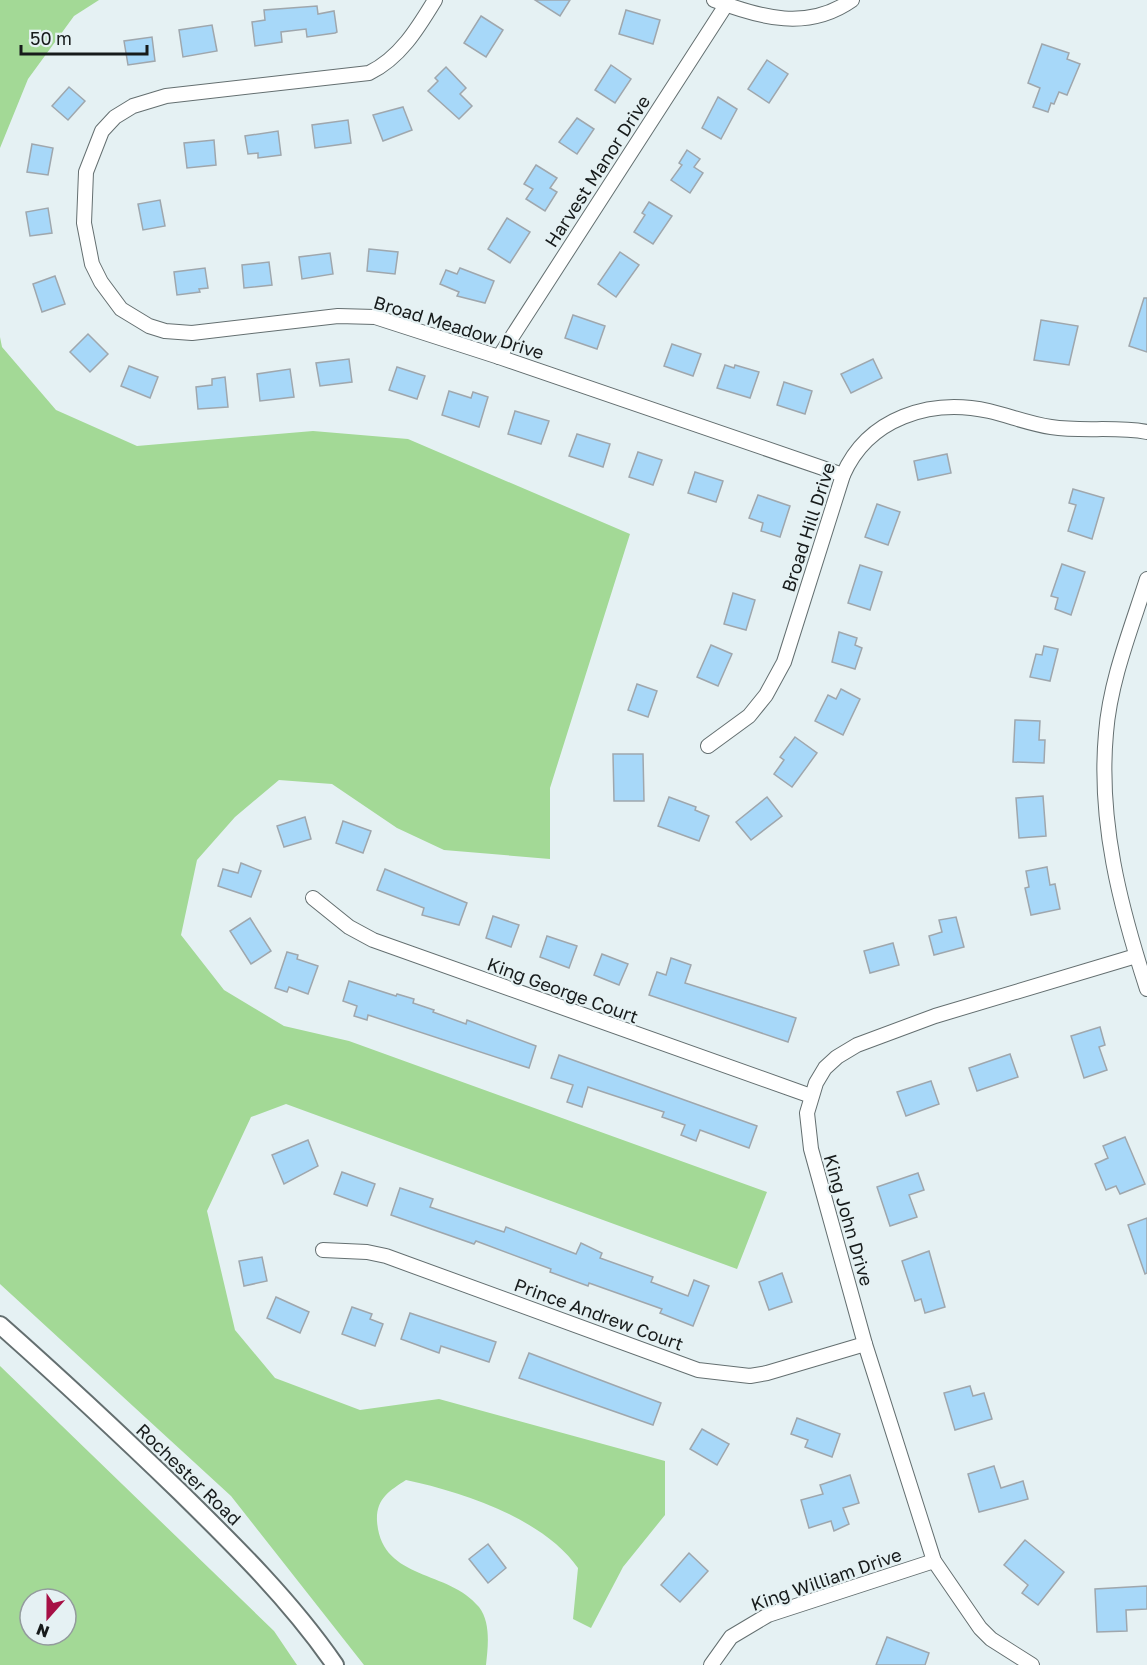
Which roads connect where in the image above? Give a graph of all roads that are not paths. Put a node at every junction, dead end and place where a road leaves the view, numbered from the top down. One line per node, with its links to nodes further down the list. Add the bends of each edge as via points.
1 (435, 0): 4 (street, Broad Meadow Drive, via 407,42 369,73 166,96 133,106 115,117 102,131 86,172 84,223 92,264 101,282 121,309 157,329 192,333 359,315 392,321)
2 (852, 0): 3 (street, via 820,17 805,20 772,19)
3 (720, 2): 4 (street, Harvest Manor Drive)
4 (499, 357): 6 (street, Broad Meadow Drive)
5 (1147, 432): 6 (street, Broad Hill Drive, via 1073,430 1027,423 989,411 935,409 910,413 887,423 856,450)
6 (843, 475): 8 (street, Broad Hill Drive, via 783,662 766,695 749,716)
7 (1147, 579): 10 (street, via 1119,666 1106,732 1109,849)
8 (708, 746)
9 (313, 898): 12 (street, King George Court, via 349,927 373,940)
10 (1136, 956): 11 (street); 12 (street, King John Drive, via 935,1016 857,1045 825,1068)
11 (1147, 989)
12 (811, 1096): 15 (street, King John Drive, via 807,1113 811,1149)
13 (323, 1250): 15 (street, Prince Andrew Court, via 386,1256 698,1370 750,1376)
14 (0, 1325): 17 (street, Rochester Road, via 95,1409 221,1532)
15 (865, 1344): 16 (street, King John Drive)
16 (934, 1561): 18 (street, King William Drive, via 760,1619 730,1636); 19 (street, King John Drive, via 980,1628 1000,1646)
17 (335, 1665)
18 (711, 1665)
19 (1032, 1665)

